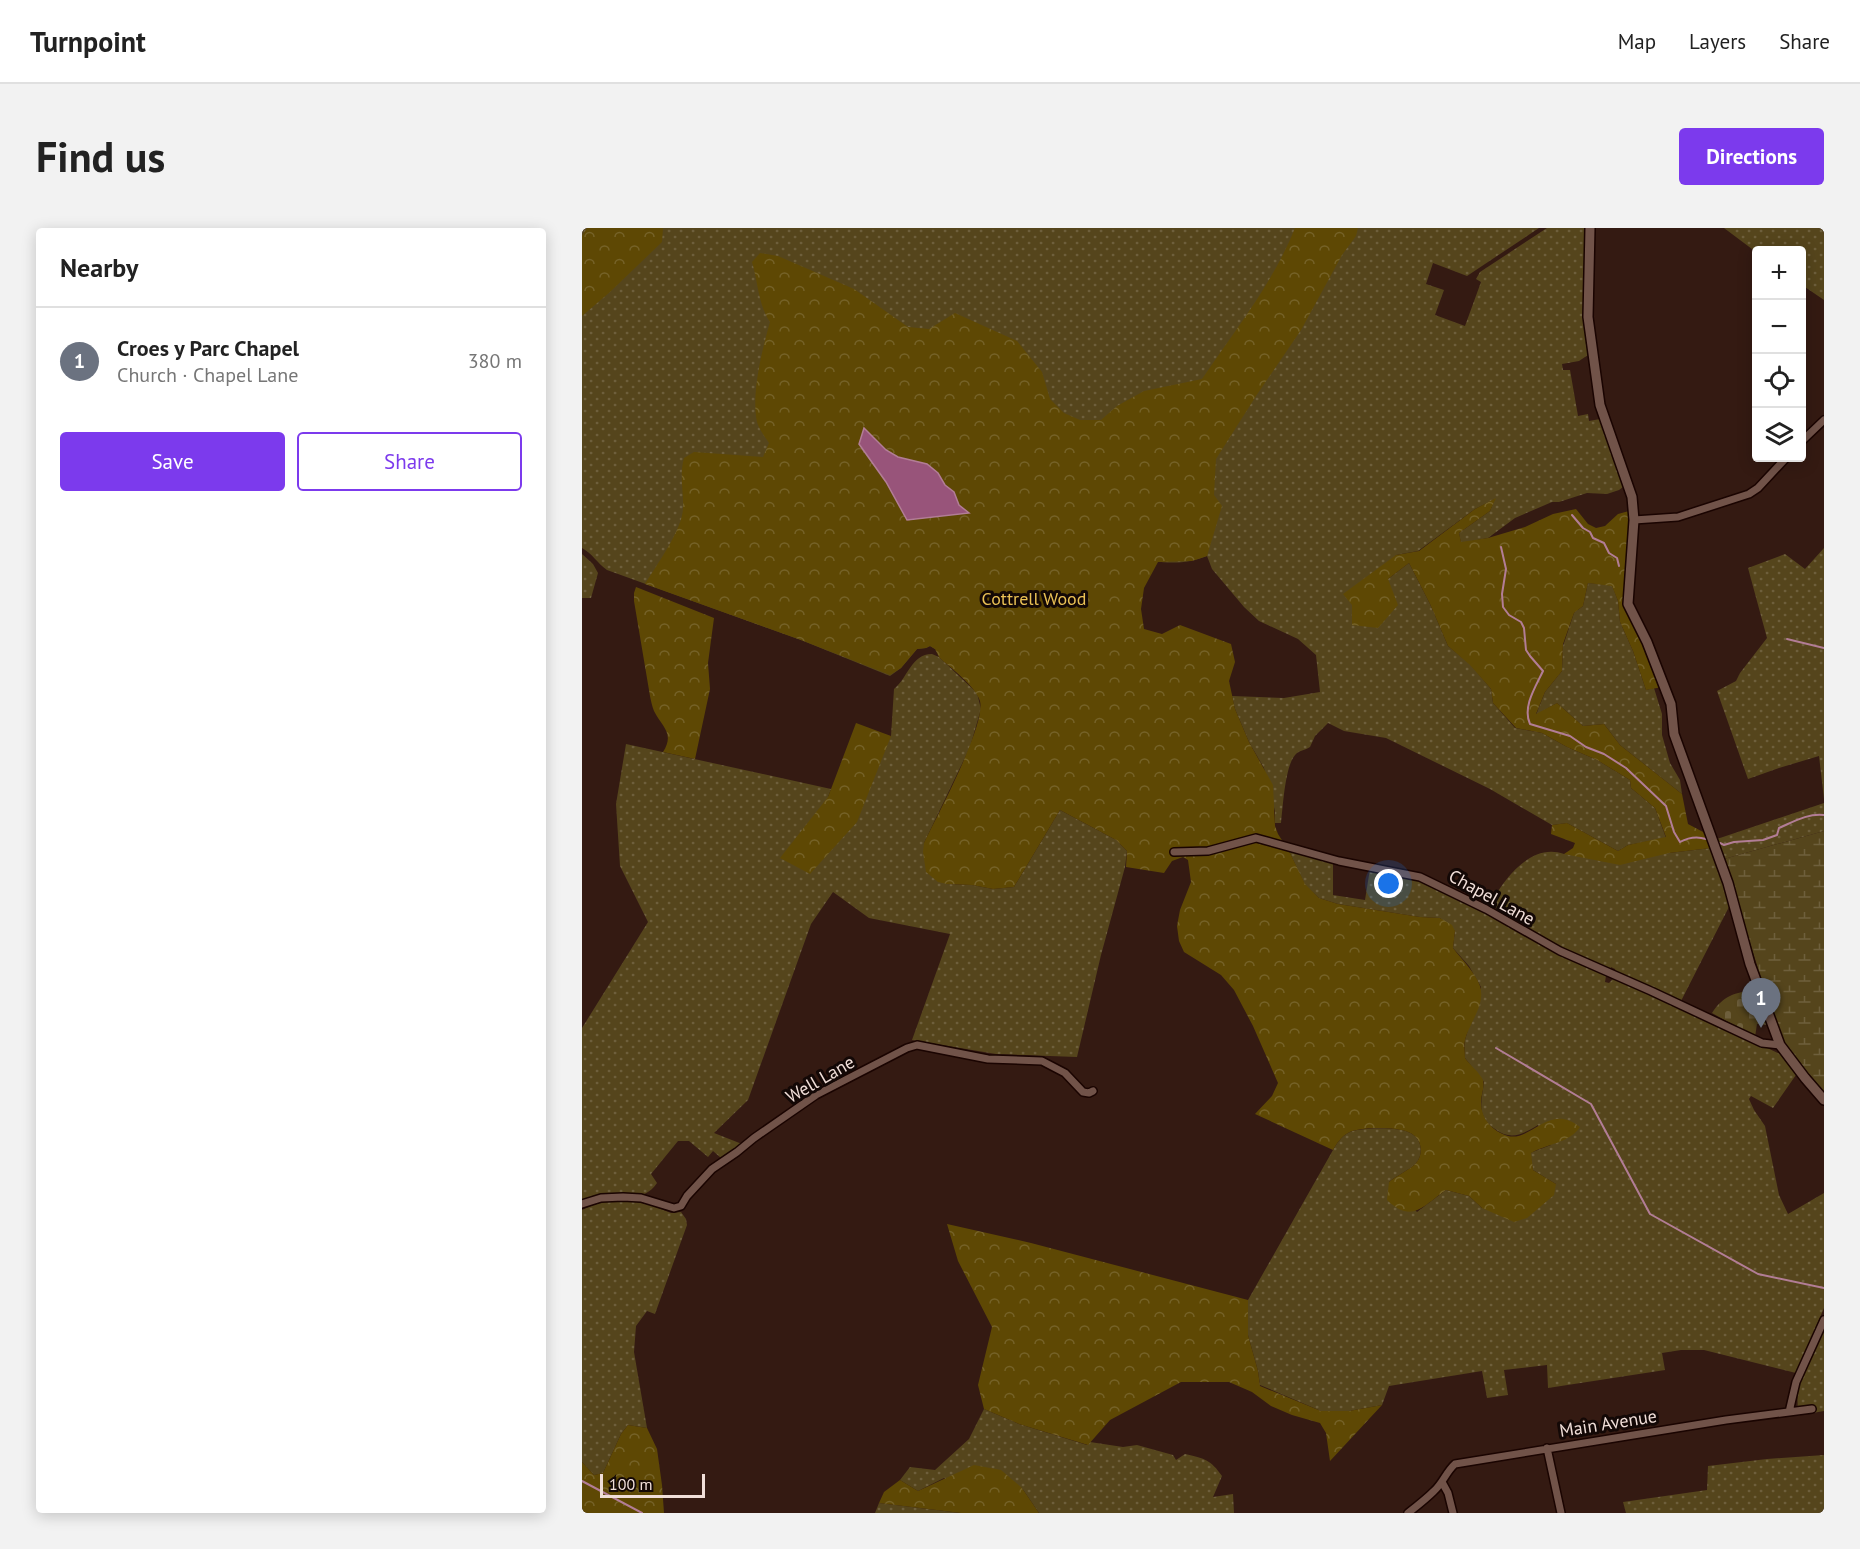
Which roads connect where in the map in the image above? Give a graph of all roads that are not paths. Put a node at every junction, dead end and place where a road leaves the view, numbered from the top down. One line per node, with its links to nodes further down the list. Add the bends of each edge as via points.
1 (1590, 228): 5 (street, via 1588,317 1600,405 1632,496)
2 (1824, 420): 3 (street)
3 (1806, 437)
4 (1782, 462): 5 (street, via 1749,494 1678,517)
5 (1634, 520): 7 (street, via 1628,604 1671,704 1674,734 1728,883 1750,964)
6 (1174, 852): 7 (street, Chapel Lane, via 1208,851 1256,838 1340,861 1420,876 1560,951 1762,1043)
7 (1780, 1046): 9 (street)
8 (1093, 1091): 10 (street, Well Lane, via 1083,1092 1065,1073 1042,1061 988,1059 917,1045 816,1095 712,1169 681,1206 674,1208 623,1197)
9 (1824, 1100)
10 (582, 1204)
11 (1824, 1320): 13 (street, via 1796,1382)
12 (1812, 1409): 13 (street, Main Avenue)
13 (1789, 1412): 14 (street, Main Avenue)
14 (1547, 1448): 15 (street, Main Avenue, via 1455,1464); 18 (street)
15 (1442, 1482): 16 (street, Main Avenue); 17 (street)
16 (1408, 1513)
17 (1453, 1513)
18 (1561, 1513)

